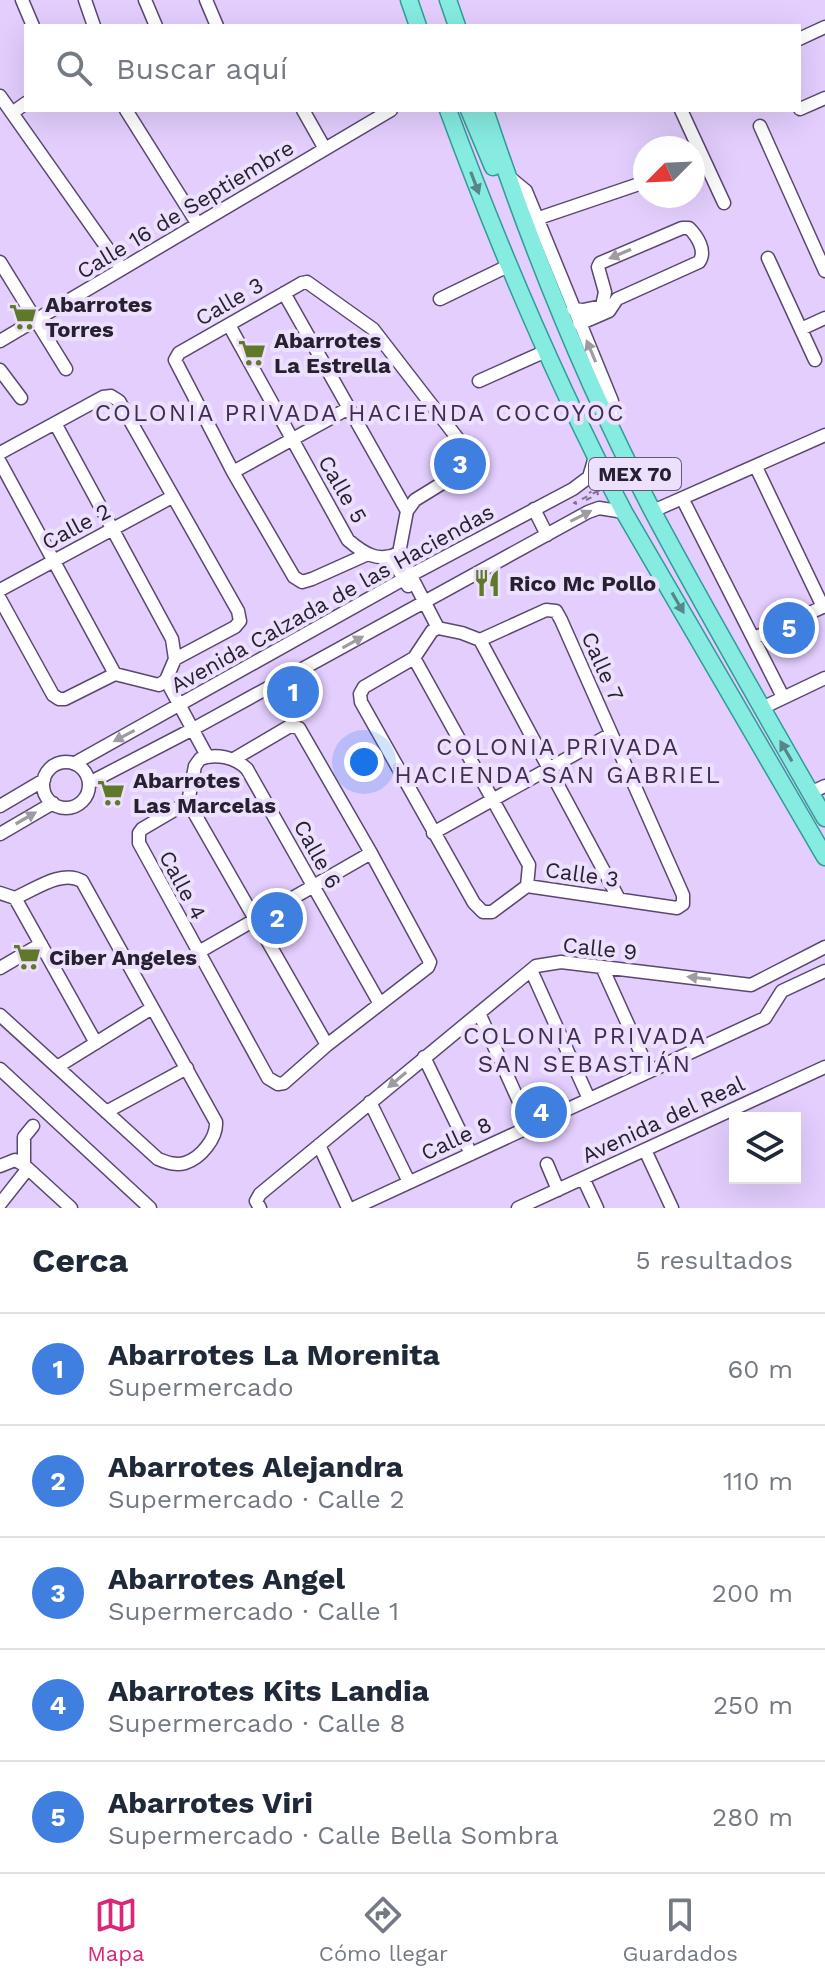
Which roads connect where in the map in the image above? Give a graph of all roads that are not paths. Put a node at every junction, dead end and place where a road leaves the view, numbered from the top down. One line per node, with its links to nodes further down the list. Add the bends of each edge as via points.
1 (22, 0): 8 (street)
2 (85, 0): 9 (street)
3 (145, 0): 10 (street)
4 (206, 0): 11 (street)
5 (409, 0): 12 (main road)
6 (436, 0): 13 (main road)
7 (448, 0): 14 (main road)
8 (32, 24)
9 (93, 24)
10 (155, 24)
11 (216, 24)
12 (417, 24)
13 (444, 24)
14 (456, 24)
15 (825, 27): 16 (street)
16 (801, 38)
17 (0, 96): 27 (street)
18 (825, 98): 20 (street)
19 (24, 104): 27 (street)
20 (801, 109)
21 (127, 112): 35 (street)
22 (304, 112): 30 (street)
23 (449, 112): 40 (main road, MEX 70, one-way to 40)
24 (470, 112): 36 (main road, via 516,226)
25 (486, 112): 31 (main road, MEX 70)
26 (682, 112): 33 (street)
27 (12, 113): 41 (street)
28 (376, 114): 30 (street, Calle 16 de Septiembre)
29 (760, 126): 37 (street)
30 (325, 149): 35 (street, Calle 16 de Septiembre)
31 (507, 175): 34 (street, via 526,191); 36 (main road, MEX 70)
32 (633, 186): 34 (street)
33 (724, 203)
34 (536, 219): 45 (street)
35 (197, 223): 41 (street, Calle 16 de Septiembre)
36 (529, 239): 60 (main road, MEX 70)
37 (820, 245): 42 (street)
38 (768, 258): 50 (street)
39 (0, 262): 47 (street)
40 (508, 266): 44 (street); 52 (main road, MEX 70)
41 (122, 269): 47 (street, Calle 16 de Septiembre)
42 (825, 271)
43 (284, 293): 49 (street, Calle 3); 58 (street); 71 (street, Calle 3, via 307,282 373,329 465,448 469,461 462,471 415,500)
44 (440, 299)
45 (573, 309): 48 (street); 48 (street, one-way to 45, via 609,311 617,299 699,262 703,258 696,235 682,228 600,263 602,306)
46 (825, 318): 50 (street)
47 (37, 321): 51 (street, Calle 16 de Septiembre); 54 (street)
48 (579, 324): 60 (street, one-way to 48, via 612,401)
49 (229, 325): 61 (street, Calle 5); 67 (street, Calle 3, via 175,360)
50 (801, 329): 53 (street)
51 (0, 341)
52 (546, 351): 56 (street); 64 (main road, MEX 70)
53 (815, 360)
54 (66, 369)
55 (0, 370): 57 (street)
56 (479, 381)
57 (21, 398)
58 (349, 408): 61 (street); 71 (street)
59 (55, 423): 63 (street); 68 (street, via 103,397 119,401); 74 (street)
60 (611, 425): 72 (main road, MEX 70)
61 (292, 440): 67 (street); 76 (street, Calle 5, via 348,540)
62 (824, 440): 66 (street)
63 (0, 453)
64 (595, 457): 70 (street, Avenida Calzada de las Haciendas, via 586,480); 73 (main road, MEX 70, via 604,490)
65 (0, 462): 78 (street)
66 (756, 467): 69 (street); 83 (street)
67 (233, 472): 76 (street, via 294,577 302,582)
68 (172, 497): 74 (street, Calle 2); 88 (street, via 240,621)
69 (683, 500): 72 (street); 85 (street)
70 (534, 509): 75 (street); 79 (street, Avenida Calzada de las Haciendas)
71 (407, 511): 77 (street)
72 (653, 511): 94 (main road, MEX 70)
73 (624, 512): 75 (street, one-way to 73, via 599,508); 112 (main road, MEX 70, one-way to 112)
74 (113, 529): 78 (street, Calle 2); 88 (street, via 172,639)
75 (547, 535): 82 (street)
76 (368, 554): 77 (street, Calle 5)
77 (395, 555): 79 (street)
78 (55, 560): 80 (street, Calle 2); 89 (street)
79 (408, 577): 82 (street); 93 (street, Avenida Calzada de las Haciendas)
80 (0, 590)
81 (0, 599): 89 (street, via 59,699)
82 (422, 604): 84 (street); 95 (street, one-way to 82)
83 (824, 607): 85 (street)
84 (435, 630): 86 (street); 87 (street)
85 (754, 638): 92 (street)
86 (480, 640): 96 (street, Calle 7, via 546,610 556,611); 100 (street)
87 (414, 658): 104 (street); 109 (street, via 360,694)
88 (175, 659): 91 (street)
89 (115, 674): 91 (street)
90 (825, 678): 92 (street)
91 (162, 682): 93 (street)
92 (783, 697): 94 (street)
93 (177, 708): 95 (street); 99 (street, Avenida Calzada de las Haciendas, one-way to 99)
94 (762, 708): 103 (main road, MEX 70, one-way to 94)
95 (190, 731): 97 (street); 102 (street)
96 (611, 734): 100 (street); 118 (street, Calle 7)
97 (203, 758): 98 (street); 105 (street, via 195,766)
98 (234, 759): 111 (street, via 290,726 299,728); 114 (street, Calle 6, via 247,769)
99 (75, 763): 101 (street, via 58,763); 102 (street)
100 (550, 768): 104 (street); 117 (street)
101 (44, 780): 106 (street); 107 (street)
102 (89, 783): 106 (street, via 84,799 75,806)
103 (818, 789): 108 (main road, MEX 70)
104 (493, 800): 109 (street); 113 (street, via 529,865)
105 (188, 802): 119 (street); 122 (street, Calle 4, via 142,829 138,838)
106 (53, 803): 110 (street, one-way to 106)
107 (0, 806)
108 (825, 818)
109 (433, 833): 113 (street, Calle 3, via 483,912 492,912)
110 (0, 834)
111 (371, 853): 114 (street); 129 (street, via 430,962)
112 (825, 857)
113 (527, 886): 117 (street, Calle 3)
114 (313, 887): 119 (street); 129 (street, Calle 6)
115 (0, 893): 116 (street)
116 (15, 898): 120 (street); 130 (street, via 63,877 82,881)
117 (619, 899): 118 (street, Calle 3, via 677,908)
118 (683, 904)
119 (256, 919): 122 (street); 134 (street)
120 (41, 944): 124 (street); 133 (street)
121 (825, 947): 127 (street, Calle 9)
122 (197, 953): 134 (street, Calle 4, via 268,1078 278,1084 289,1080)
123 (602, 967): 125 (street, Calle 9, via 561,962); 127 (street, Calle 9, one-way to 123, via 751,985); 140 (street)
124 (0, 968)
125 (531, 970): 131 (street, Calle 9); 141 (street)
126 (825, 971): 128 (street, Calle 8)
127 (774, 973): 128 (street)
128 (782, 991): 140 (street, Calle 8, via 765,1018)
129 (380, 1004): 134 (street)
130 (152, 1008): 133 (street); 138 (street)
131 (479, 1013): 135 (street, Calle 9); 145 (street)
132 (0, 1015): 136 (street)
133 (96, 1043): 136 (street)
134 (327, 1045)
135 (424, 1057): 142 (street, Calle 9, one-way to 142); 148 (street)
136 (57, 1067): 143 (street)
137 (825, 1067): 147 (street, Avenida del Real)
138 (187, 1068): 143 (street); 143 (street, via 217,1133 186,1163 158,1159)
139 (0, 1069): 159 (street)
140 (649, 1071): 141 (street, Calle 8)
141 (589, 1099): 145 (street, Calle 8)
142 (370, 1102): 146 (street, Calle 9); 153 (street)
143 (106, 1112)
144 (33, 1126): 150 (street, via 24,1137)
145 (530, 1126): 148 (street, Calle 8)
146 (319, 1145): 156 (street, Calle 9, via 260,1194); 160 (street)
147 (645, 1150): 152 (street, Avenida del Real); 163 (street)
148 (471, 1154): 153 (street, Calle 8)
149 (547, 1164): 154 (street)
150 (24, 1165): 151 (street, via 11,1160); 155 (street, via 23,1178); 157 (street)
151 (0, 1166)
152 (583, 1178): 154 (street, Avenida del Real); 162 (street)
153 (409, 1182): 161 (street, Calle 8)
154 (558, 1190): 158 (street, Avenida del Real)
155 (0, 1204)
156 (258, 1204)
157 (66, 1206)
158 (522, 1207)
159 (150, 1208)
160 (348, 1208)
161 (354, 1208)
162 (597, 1208)
163 (672, 1208)

